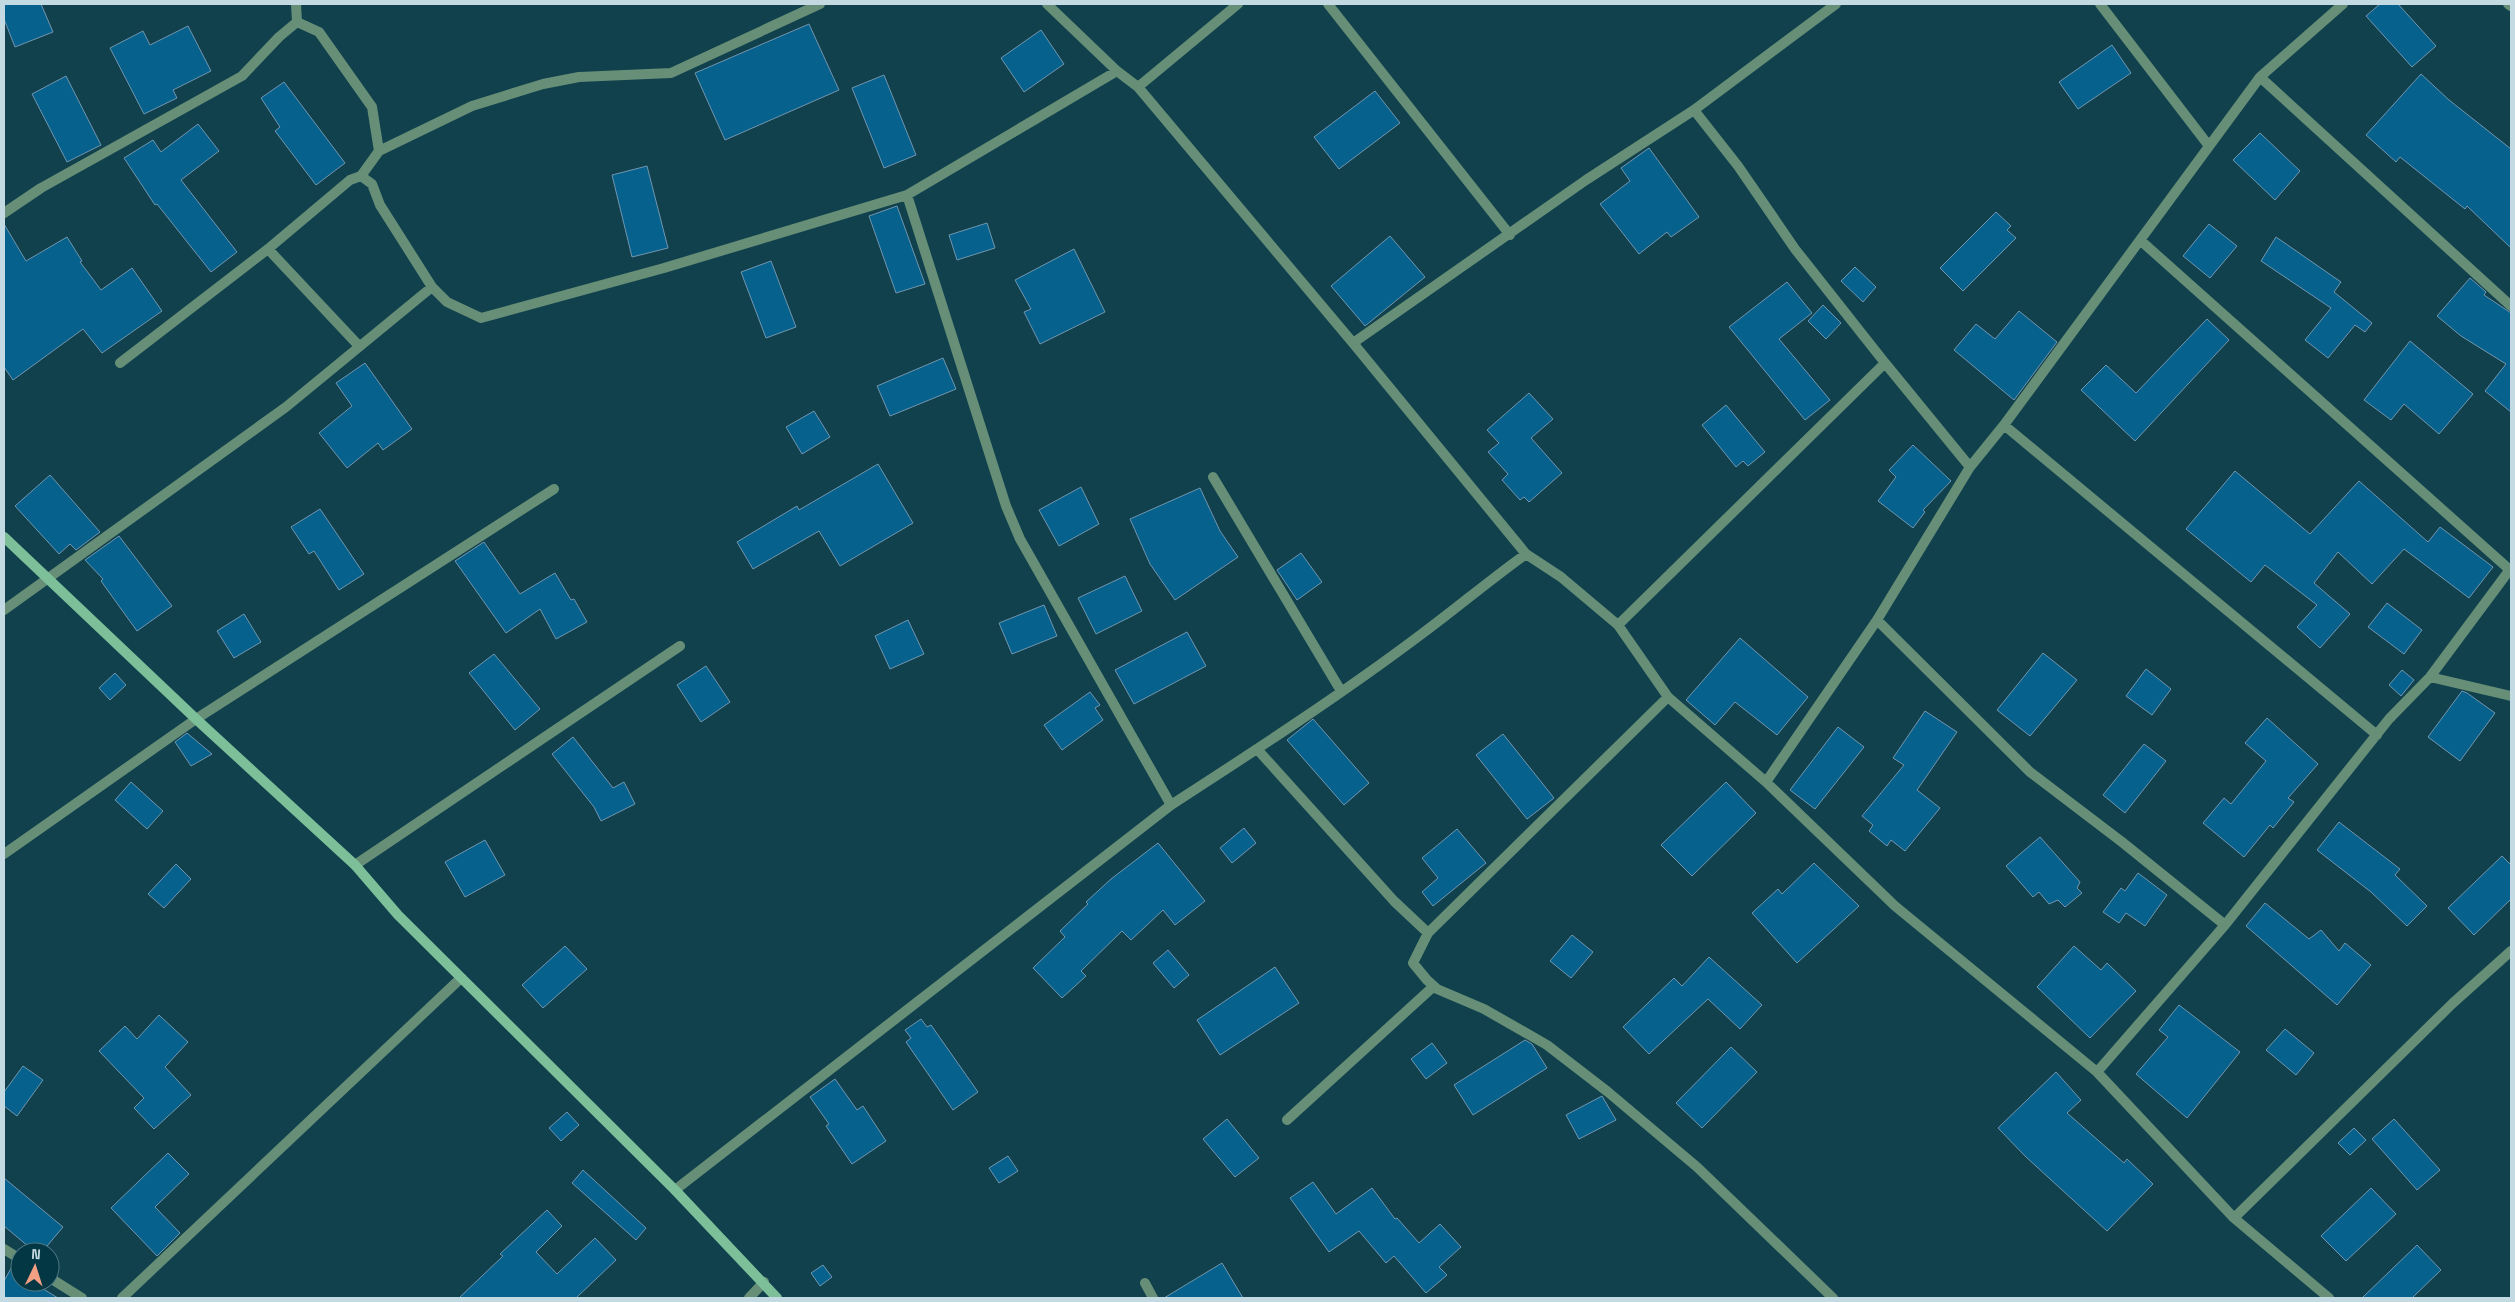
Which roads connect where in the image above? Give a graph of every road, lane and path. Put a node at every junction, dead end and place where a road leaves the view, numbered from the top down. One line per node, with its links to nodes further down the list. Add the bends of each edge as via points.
1 (296, 4): 12 (street)
2 (820, 4): 18 (street, via 671,73 579,77 543,84 472,106)
3 (1047, 4): 13 (street)
4 (1238, 4): 15 (street)
5 (1328, 4): 22 (street)
6 (1836, 4): 11 (street)
7 (2100, 4): 17 (street)
8 (2343, 4): 14 (street)
9 (2508, 4): 10 (street)
10 (2511, 6)
11 (1823, 8): 16 (street)
12 (297, 22): 18 (street, via 319,32 372,107); 21 (street, via 242,76 41,188)
13 (1117, 71): 15 (street); 20 (street)
14 (2260, 77): 17 (street); 26 (street)
15 (1138, 87): 27 (street)
16 (1694, 110): 22 (street, via 1586,180); 30 (street, via 1738,166 1795,249)
17 (2209, 146): 23 (street)
18 (379, 151): 19 (street)
19 (361, 176): 24 (street, via 350,180); 25 (street, via 372,184 380,206)
20 (907, 196): 25 (street, via 481,318 448,302); 51 (street, via 1006,506 1020,539)
21 (4, 213)
22 (1510, 235): 27 (street)
23 (2140, 240): 31 (street); 37 (street)
24 (268, 249): 28 (street); 29 (street)
25 (432, 287): 28 (street)
26 (2511, 306)
27 (1354, 343): 36 (street)
28 (359, 346): 38 (street, via 286,407)
29 (120, 363)
30 (1885, 364): 32 (street); 41 (street)
31 (2004, 425): 32 (street); 48 (street)
32 (1970, 467): 40 (street)
33 (1213, 477): 44 (street)
34 (554, 489): 47 (street)
35 (4, 537): 38 (street)
36 (1526, 554): 41 (street, via 1561,577); 44 (street, via 1424,633)
37 (2511, 569): 43 (street)
38 (47, 577): 39 (street); 47 (street)
39 (4, 610)
40 (1877, 620): 50 (street); 54 (street, via 2030,772)
41 (1618, 625): 46 (street)
42 (680, 646): 53 (street)
43 (2430, 677): 45 (street); 48 (street)
44 (1341, 691): 49 (street)
45 (2511, 696)
46 (1668, 697): 50 (street); 55 (street)
47 (196, 719): 52 (street); 53 (street)
48 (2377, 735): 54 (street)
49 (1257, 750): 51 (street); 55 (street, via 1394,901)
50 (1766, 782): 59 (street, via 1895,906)
51 (1172, 805): 61 (street)
52 (4, 854)
53 (355, 865): 57 (street, via 398,915)
54 (2225, 925): 59 (street)
55 (1428, 933): 58 (street, via 1413,963)
56 (2511, 951): 62 (street, via 2446,1010)
57 (462, 978): 61 (street); 67 (street)
58 (1434, 986): 60 (street); 71 (street, via 1484,1009 1546,1045 1608,1092 1697,1167)
59 (2097, 1072): 62 (street)
60 (1287, 1120)
61 (675, 1190): 63 (street)
62 (2234, 1218): 72 (street)
63 (764, 1282): 68 (street); 69 (street)
64 (1145, 1283): 70 (street)
65 (60, 1284): 66 (street)
66 (82, 1298)
67 (122, 1298)
68 (749, 1298)
69 (777, 1298)
70 (1153, 1298)
71 (1833, 1298)
72 (2329, 1298)

